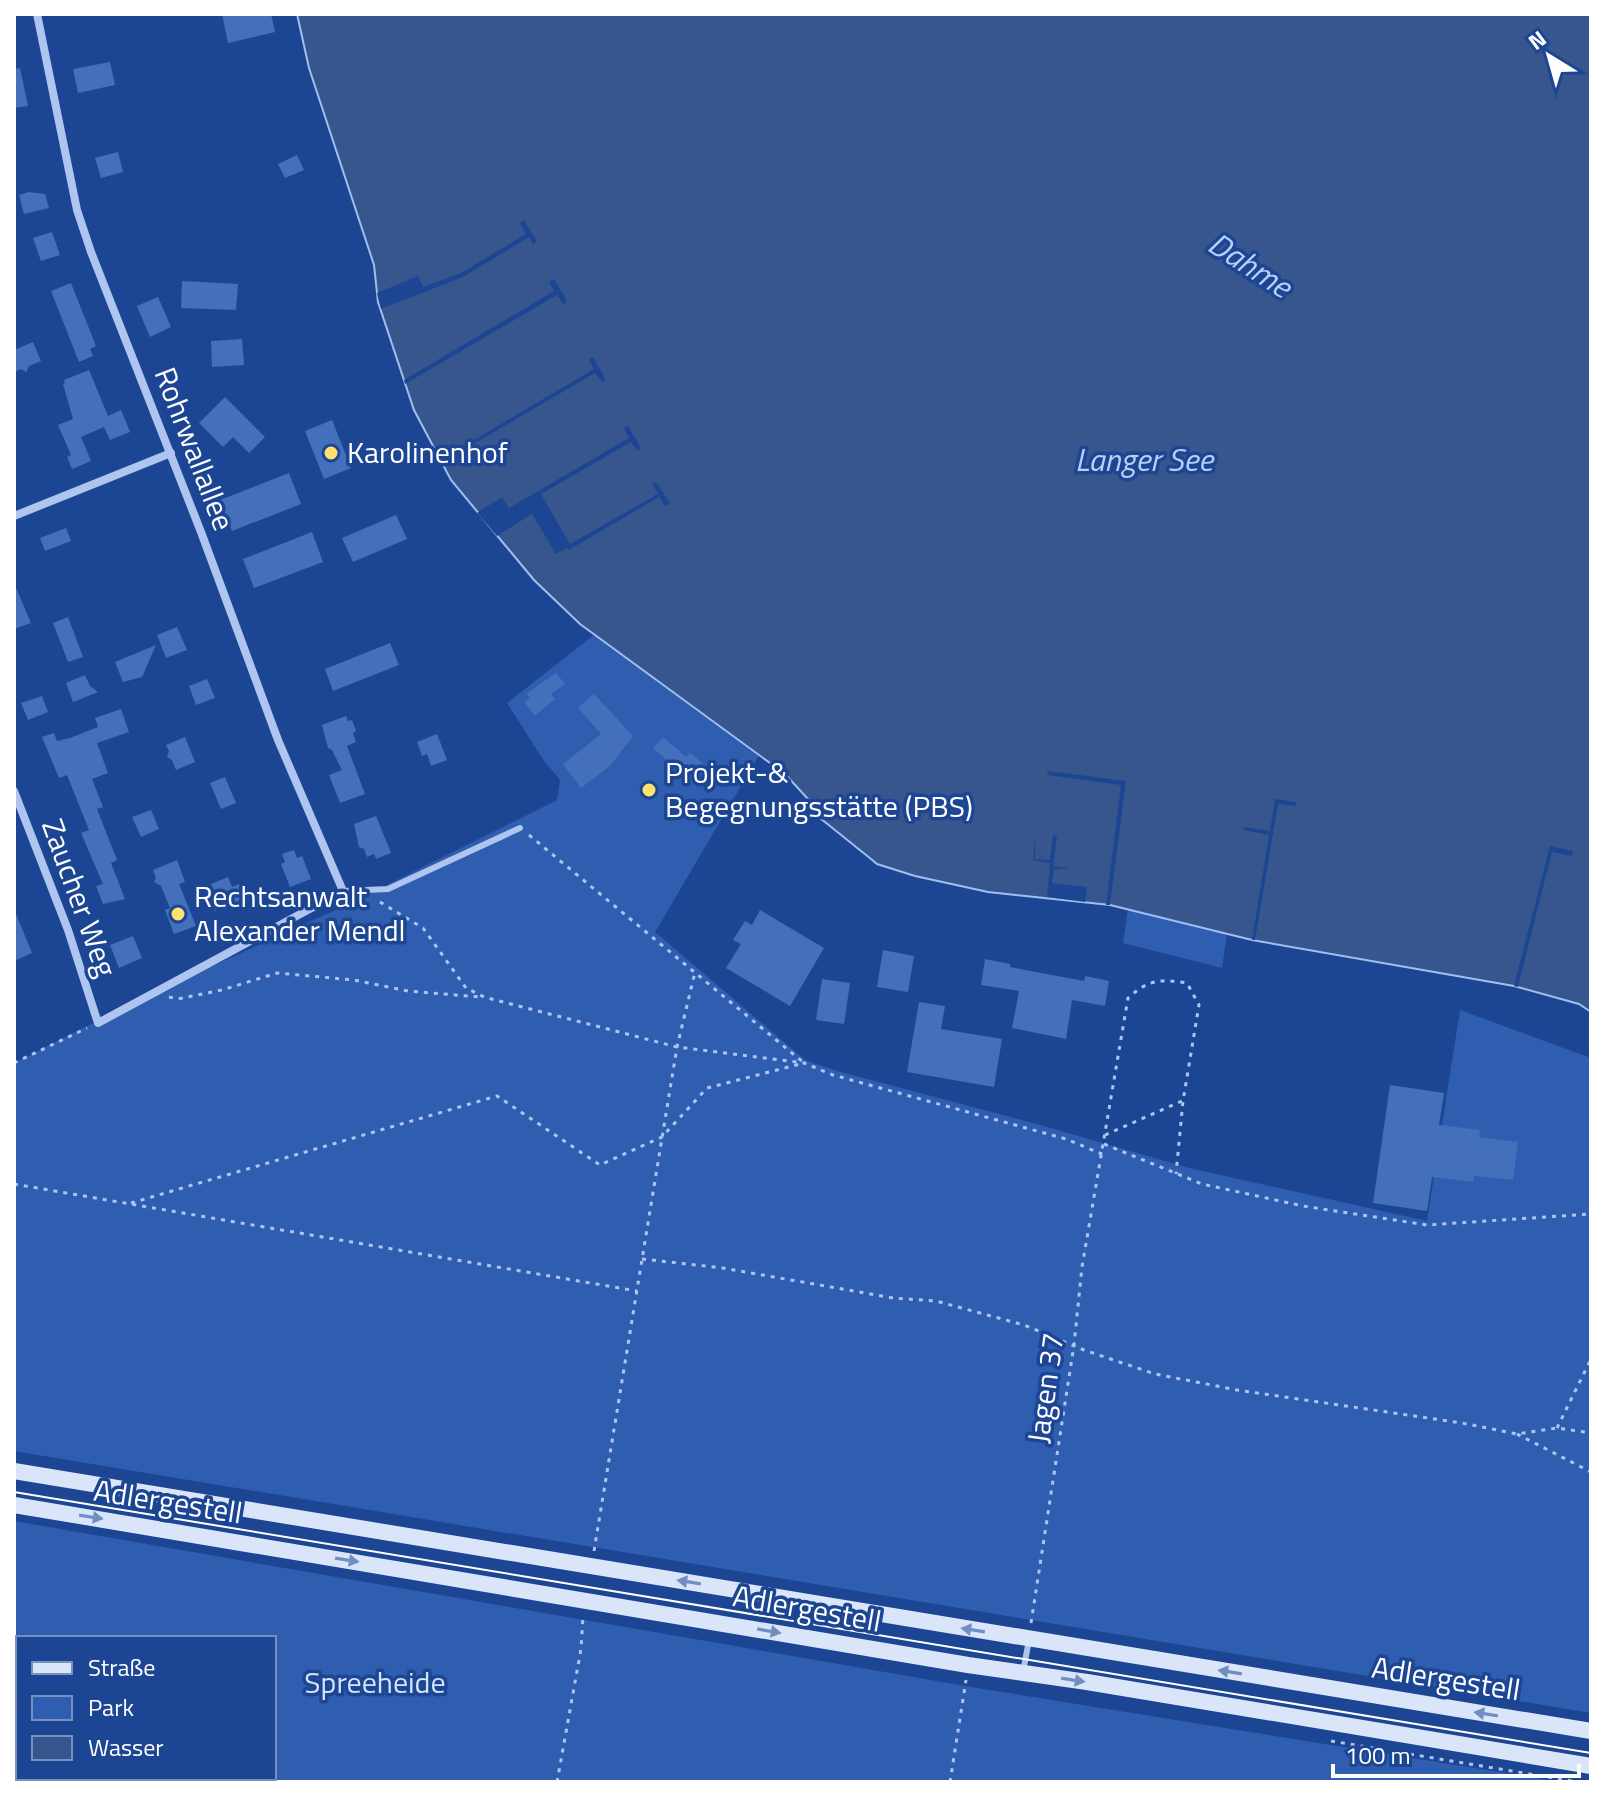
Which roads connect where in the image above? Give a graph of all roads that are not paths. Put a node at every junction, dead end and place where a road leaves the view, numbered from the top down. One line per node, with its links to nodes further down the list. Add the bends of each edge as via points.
1 (37, 14): 2 (street, Rohrwallallee, via 77,210)
2 (171, 453): 3 (street); 6 (street, Rohrwallallee, via 278,740)
3 (14, 516)
4 (14, 791): 6 (street, Zaucher Weg, via 98,1023)
5 (520, 828): 6 (lane, via 388,889)
6 (343, 891)
7 (14, 1471): 9 (main road, Adlergestell, one-way to 7)
8 (14, 1505): 10 (main road, Adlergestell, one-way to 10)
9 (1029, 1639): 10 (lane); 11 (main road, Adlergestell, one-way to 9)
10 (1023, 1672): 12 (main road, Adlergestell, one-way to 12)
11 (1591, 1731)
12 (1591, 1766)

